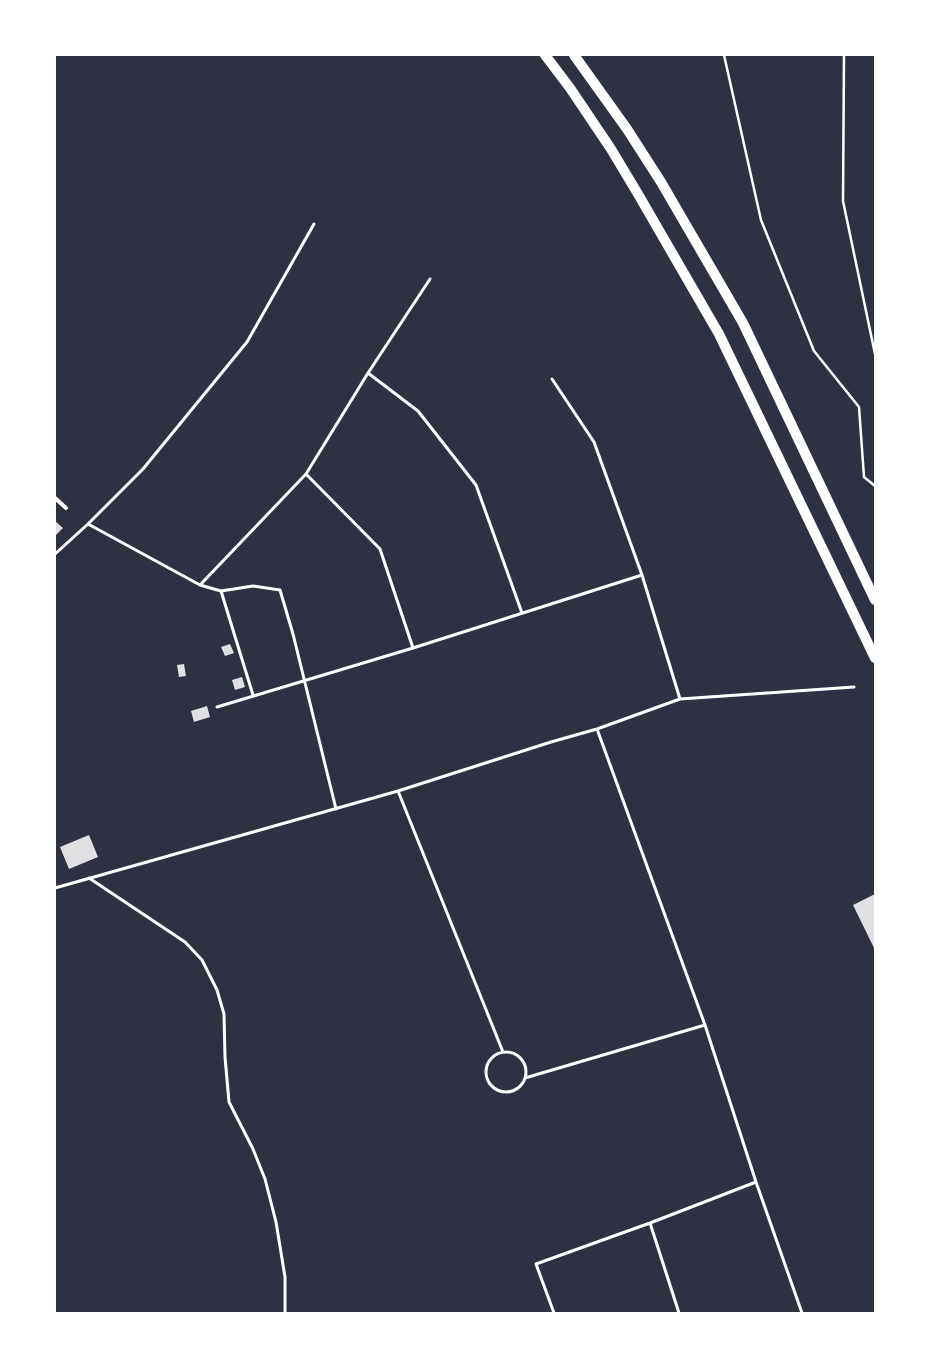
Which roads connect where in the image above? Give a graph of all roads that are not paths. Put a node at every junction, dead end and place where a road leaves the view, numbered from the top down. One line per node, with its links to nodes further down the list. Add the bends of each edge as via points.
1 (546, 55): 18 (main road, via 611,149 719,334)
2 (574, 55): 15 (main road, via 661,182 743,323)
3 (314, 224): 10 (lane, via 247,342 144,469)
4 (430, 279): 5 (lane)
5 (368, 373): 7 (lane); 16 (lane, via 418,411 476,485)
6 (552, 379): 12 (lane, via 594,442)
7 (306, 474): 13 (lane); 17 (lane, via 380,549)
8 (55, 498): 9 (street)
9 (66, 508)
10 (88, 524): 11 (lane); 13 (lane)
11 (55, 554)
12 (642, 575): 16 (lane); 22 (lane)
13 (200, 585): 14 (lane)
14 (221, 591): 19 (lane, via 253,586 280,590); 21 (lane)
15 (875, 600)
16 (522, 613): 17 (lane)
17 (413, 648): 19 (lane)
18 (875, 658)
19 (303, 680): 21 (lane); 26 (lane)
20 (854, 687): 22 (lane)
21 (253, 695): 23 (lane)
22 (680, 698): 24 (lane)
23 (217, 706)
24 (597, 729): 25 (lane); 29 (lane)
25 (398, 791): 26 (lane); 30 (lane)
26 (336, 809): 27 (lane)
27 (89, 878): 28 (lane); 34 (lane, via 185,942 202,960 217,990 224,1014 229,1102 265,1179 276,1222 285,1277)
28 (55, 888)
29 (705, 1025): 31 (lane); 32 (lane)
30 (503, 1052): 31 (lane, via 510,1052 521,1059 526,1071); 31 (lane, via 491,1058 487,1064 488,1083 499,1091 512,1092 518,1089)
31 (525, 1078)
32 (756, 1182): 33 (lane); 37 (lane)
33 (650, 1223): 35 (lane, via 536,1264); 36 (lane)
34 (286, 1313)
35 (554, 1313)
36 (679, 1313)
37 (802, 1313)

